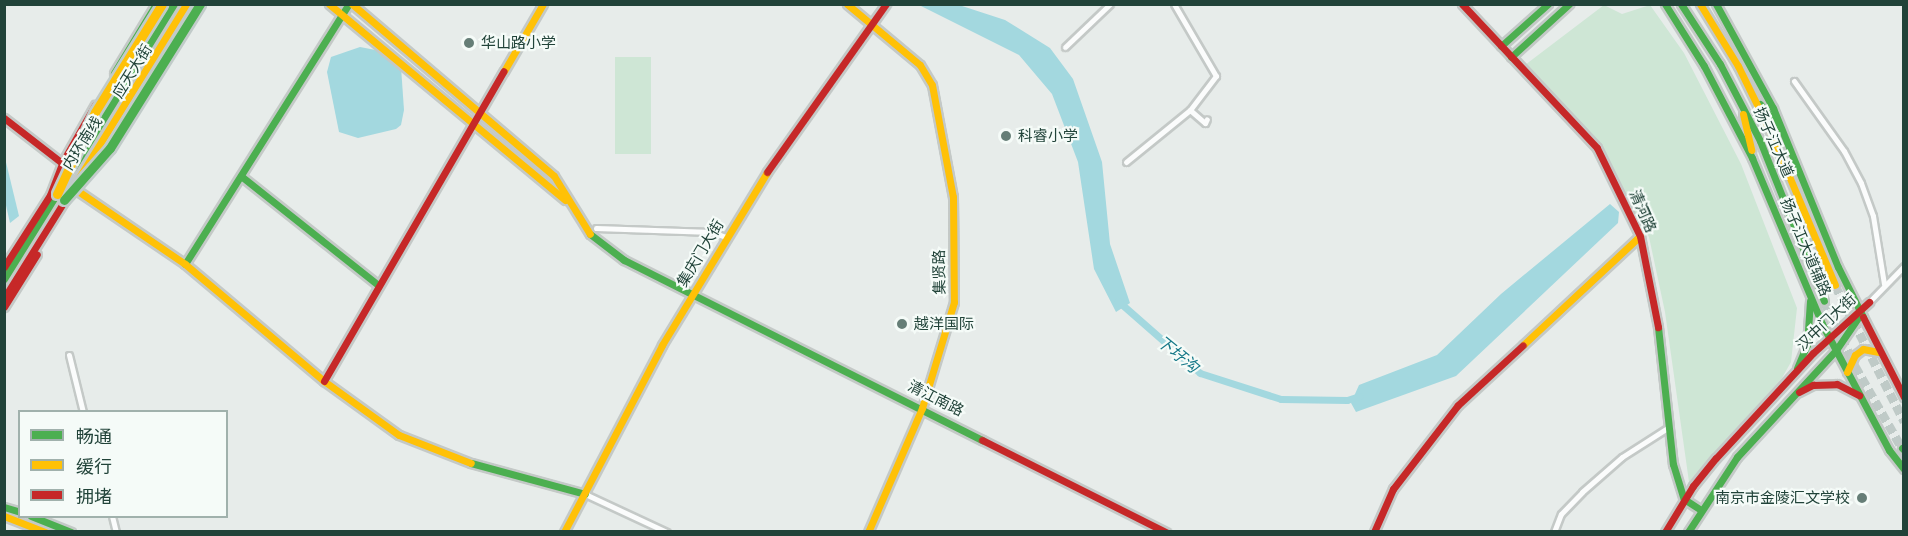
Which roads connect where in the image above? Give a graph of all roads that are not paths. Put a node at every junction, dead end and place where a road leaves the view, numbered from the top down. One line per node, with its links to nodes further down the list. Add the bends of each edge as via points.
1 (156, 4): 38 (main road, 应天大街)
2 (162, 4): 41 (main road, bridge, via 95,112)
3 (169, 4): 41 (main road, 应天大街)
4 (174, 4): 41 (main road, 内环南线, bridge)
5 (186, 4): 41 (main road, 内环南线, bridge)
6 (191, 4): 40 (main road, 应天大街)
7 (200, 4): 41 (main road, bridge, via 110,148)
8 (329, 4): 22 (main road)
9 (351, 4): 22 (main road); 31 (main road)
10 (543, 4): 31 (main road)
11 (847, 4): 23 (main road, 集贤路)
12 (886, 4): 23 (main road, 集庆门大街)
13 (1110, 4): 25 (street)
14 (1174, 4): 30 (street, via 1216,76)
15 (1462, 4): 24 (main road, 清河路)
16 (1548, 4): 24 (main road)
17 (1569, 4): 26 (main road)
18 (1665, 4): 36 (main road, 扬子江大道辅路, via 1704,66)
19 (1681, 4): 29 (main road, 扬子江大道)
20 (1700, 4): 28 (main road, 扬子江大道)
21 (1716, 4): 35 (main road, 扬子江大道辅路)
22 (342, 16): 34 (main road); 39 (main road)
23 (871, 24): 45 (main road, 集庆门大街, via 790,135); 70 (main road, 集贤路, via 920,65 932,85 954,197 954,302)
24 (1501, 46): 26 (main road, 清河路)
25 (1065, 47)
26 (1511, 57): 44 (main road, 清河路, via 1597,148)
27 (1794, 81): 51 (street, via 1844,151 1861,183 1873,216)
28 (1751, 93): 35 (main road); 52 (main road, 扬子江大道, via 1791,176)
29 (1740, 103): 36 (main road); 56 (main road, 扬子江大道, via 1760,141)
30 (1190, 110): 33 (street, via 1205,123); 37 (street)
31 (478, 113): 34 (main road); 42 (main road, via 554,176)
32 (4, 118): 38 (main road)
33 (1207, 119)
34 (472, 124): 42 (main road); 50 (main road)
35 (1785, 135): 59 (main road, 扬子江大道辅路)
36 (1752, 158): 54 (main road, 扬子江大道辅路)
37 (1126, 162)
38 (62, 163): 41 (main road, 应天大街)
39 (241, 176): 46 (main road); 50 (main road)
40 (75, 189): 46 (main road); 58 (main road, 应天大街)
41 (57, 196): 48 (main road, 应天大街); 49 (main road, 内环南线); 55 (main road, 内环南线)
42 (566, 201): 53 (main road, 清江南路, via 593,240)
43 (596, 228): 45 (street, via 712,232)
44 (1640, 236): 72 (main road, 清河路, via 1661,345); 85 (main road, via 1458,405 1393,489)
45 (726, 237): 53 (main road, 集庆门大街)
46 (185, 264): 66 (main road)
47 (1904, 266): 51 (street)
48 (4, 267)
49 (4, 279)
50 (377, 284): 66 (main road)
51 (1884, 284): 57 (street)
52 (1835, 285)
53 (692, 294): 70 (main road, 清江南路); 74 (main road, 集庆门大街)
54 (1810, 295): 60 (main road, 扬子江大道辅路); 65 (main road, via 1807,345)
55 (4, 298)
56 (1824, 301)
57 (1869, 302): 59 (main road, 汉中门大街)
58 (4, 307)
59 (1860, 313): 60 (main road, 汉中门大街); 61 (main road, 汉中门大街); 62 (main road, 扬子江大道辅路)
60 (1829, 338): 61 (main road, 扬子江大道辅路); 65 (main road, 汉中门大街)
61 (1836, 350): 64 (main road, 扬子江大道辅路); 67 (main road, 汉中门大街)
62 (1879, 352): 64 (main road, via 1863,350 1855,355); 69 (main road, 扬子江大道辅路)
63 (69, 355): 71 (street)
64 (1847, 372): 68 (main road, 扬子江大道辅路)
65 (1795, 373): 75 (main road, 汉中门大街)
66 (324, 381): 74 (main road, via 378,422 419,445)
67 (1794, 394): 68 (main road, via 1813,385 1837,384); 76 (main road, 汉中门大街, via 1737,457)
68 (1860, 395): 73 (main road, 扬子江大道辅路)
69 (1904, 398)
70 (922, 408): 83 (main road, 集贤路); 84 (main road, 清江南路)
71 (83, 410)
72 (1669, 427): 75 (main road, 清河路, via 1673,464); 86 (street, via 1622,457 1582,492 1561,514)
73 (1904, 468)
74 (585, 494): 81 (main road, 集庆门大街); 82 (street)
75 (1684, 499): 76 (main road); 87 (main road, 汉中门大街)
76 (1701, 510): 88 (main road, 汉中门大街)
77 (4, 516): 79 (main road)
78 (36, 518): 80 (main road)
79 (45, 531)
80 (71, 531)
81 (564, 531)
82 (667, 531)
83 (868, 531)
84 (1166, 531)
85 (1374, 531)
86 (1554, 531)
87 (1665, 531)
88 (1688, 531)

